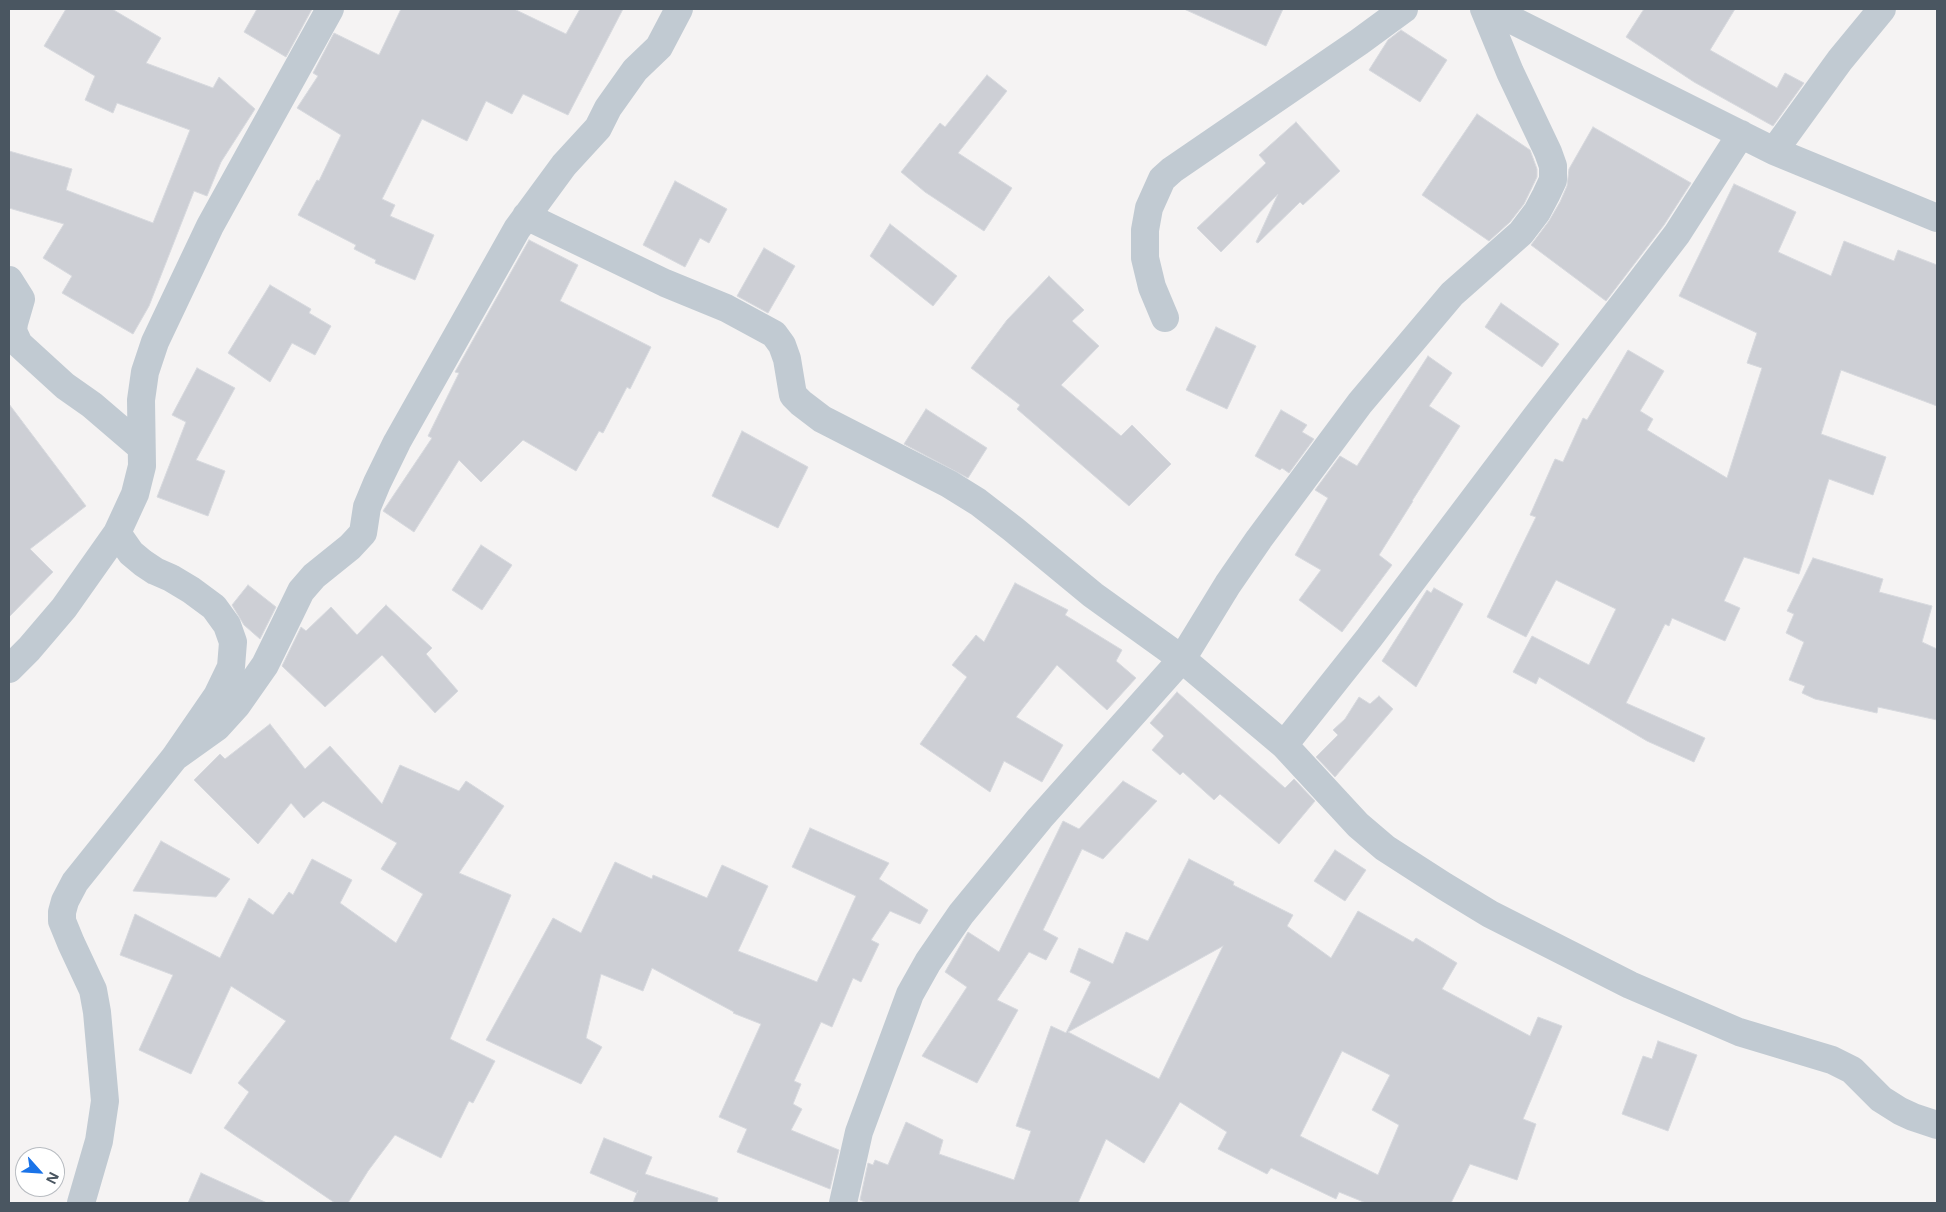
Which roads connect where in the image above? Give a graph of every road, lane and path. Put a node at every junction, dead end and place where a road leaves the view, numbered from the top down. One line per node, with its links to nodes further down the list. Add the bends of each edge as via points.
1 (330, 9): 14 (street, via 210,226 155,342 145,372 141,400)
2 (679, 9): 9 (street, via 659,47 635,70 598,128 575,150)
3 (1404, 9): 13 (street, via 1162,179 1149,208 1144,230 1145,258 1152,287)
4 (1484, 9): 16 (street, via 1548,152 1553,180 1537,212 1521,232 1452,294 1360,404 1258,538)
5 (1490, 9): 7 (street)
6 (1882, 9): 8 (street, via 1840,60)
7 (1741, 134): 8 (street); 18 (street, via 1677,234)
8 (1774, 151): 10 (street)
9 (526, 216): 16 (street, via 665,283 726,308 774,334 787,359 793,395 801,403 822,419 978,502 1093,595); 19 (street, via 398,442 367,507 363,533 301,591 266,664 237,706 217,727)
10 (1937, 218)
11 (9, 280): 12 (street, via 21,296)
12 (13, 314): 14 (street, via 19,344 65,386)
13 (1165, 318)
14 (142, 447): 15 (street, via 142,466 135,494)
15 (116, 533): 17 (street, via 64,608); 19 (street, via 143,563 214,607 227,625 233,642 231,666 217,696)
16 (1182, 659): 18 (street); 22 (street, via 999,866 928,962 910,994 879,1075 859,1132)
17 (9, 669)
18 (1284, 745): 20 (street, via 1358,825 1385,848 1490,914 1630,985 1739,1032 1832,1060 1852,1070 1881,1099 1913,1117)
19 (175, 757): 21 (street, via 75,882 62,912 70,943 93,990 105,1101 98,1148)
20 (1937, 1125)
21 (81, 1203)
22 (842, 1203)

